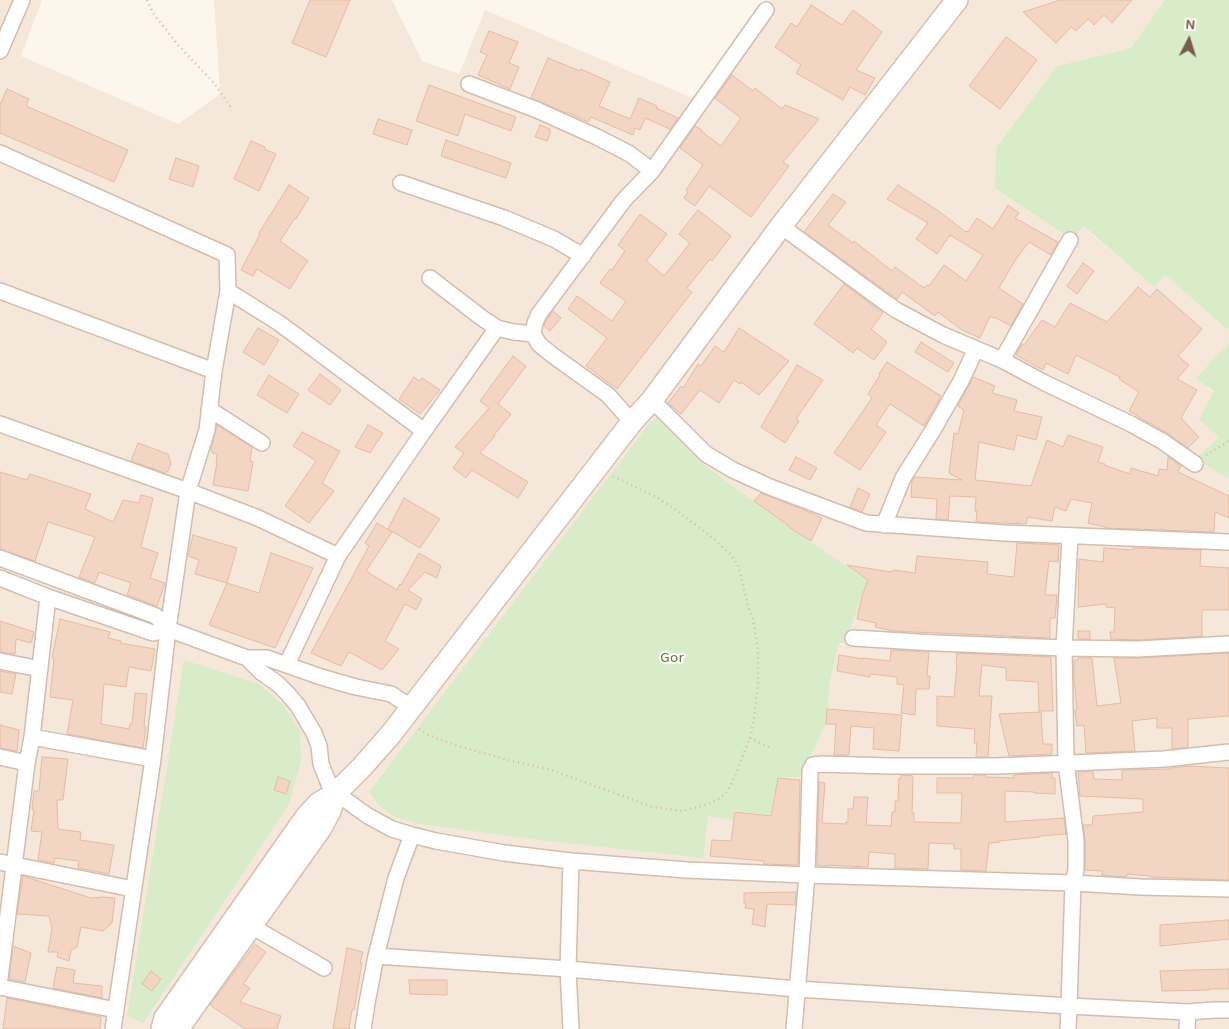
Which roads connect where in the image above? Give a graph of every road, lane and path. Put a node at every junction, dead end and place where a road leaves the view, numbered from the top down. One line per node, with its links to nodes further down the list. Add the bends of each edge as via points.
1 (22, 0): 5 (street)
2 (147, 0): 7 (path, via 153,13 214,83)
3 (957, 0): 11 (main road)
4 (766, 10): 9 (street)
5 (0, 51)
6 (469, 84): 9 (street, via 597,137 630,154)
7 (232, 110)
8 (0, 153): 16 (street, via 227,255)
9 (652, 171): 13 (street, via 624,200)
10 (401, 182): 13 (street, via 504,218 554,239)
11 (782, 226): 19 (street, via 896,310); 22 (main road)
12 (1070, 240): 20 (street)
13 (583, 256): 18 (street, via 539,314)
14 (430, 278): 17 (street)
15 (0, 291): 21 (street)
16 (228, 291): 21 (street); 26 (street, via 278,323)
17 (497, 328): 18 (street); 26 (street)
18 (533, 334): 24 (street, via 551,354 608,395)
19 (976, 350): 20 (street); 32 (street, via 903,478)
20 (1002, 360): 29 (street, via 1131,424)
21 (214, 371): 23 (street)
22 (652, 400): 24 (main road); 32 (street, via 706,454 733,470 866,523)
23 (209, 409): 28 (street); 31 (street, via 207,430)
24 (632, 422): 47 (main road)
25 (0, 424): 31 (street)
26 (424, 431): 35 (street)
27 (1229, 441): 29 (path)
28 (262, 443)
29 (1195, 464)
30 (610, 475): 50 (path, via 676,510 716,540 739,567 758,651 758,686)
31 (188, 491): 35 (street, via 258,518); 39 (street)
32 (884, 525): 33 (street)
33 (1070, 536): 34 (street); 42 (street)
34 (1229, 542)
35 (338, 556): 45 (street)
36 (0, 558): 39 (street, via 156,616)
37 (0, 578): 38 (street)
38 (48, 597): 39 (street, via 153,632); 46 (street)
39 (168, 629): 43 (street); 54 (street)
40 (853, 638): 42 (street)
41 (1229, 644): 42 (street, via 1138,649)
42 (1064, 648): 56 (street)
43 (248, 658): 45 (street, via 267,658); 57 (street, via 288,694 303,713 319,746 321,764 329,784)
44 (0, 661): 46 (street)
45 (287, 664): 47 (street, via 320,677 391,694)
46 (40, 669): 49 (street)
47 (411, 708): 57 (main road)
48 (417, 728): 50 (path, via 455,745 551,770 653,807 683,811 709,804 725,794)
49 (32, 737): 54 (street); 55 (street)
50 (750, 738): 51 (path)
51 (772, 749)
52 (1229, 752): 56 (street)
53 (0, 757): 55 (street)
54 (153, 759): 63 (street)
55 (27, 763): 60 (street)
56 (1066, 763): 61 (street, via 814,765 810,771); 62 (street, via 1076,840)
57 (336, 793): 58 (street, via 368,816); 65 (main road, via 321,828); 76 (main road, via 319,803 306,817 165,1018)
58 (412, 835): 59 (street, via 504,853); 66 (street, via 396,878)
59 (571, 861): 61 (street); 68 (street)
60 (7, 863): 63 (street); 69 (street)
61 (807, 875): 62 (street); 70 (street)
62 (1073, 884): 64 (street); 71 (street)
63 (134, 889): 72 (street)
64 (1229, 889)
65 (251, 926): 67 (street); 77 (main road)
66 (376, 956): 68 (street); 78 (street)
67 (324, 968)
68 (568, 969): 70 (street); 79 (street)
69 (0, 977): 72 (street)
70 (797, 989): 71 (street); 80 (street)
71 (1070, 1006): 74 (street); 81 (street)
72 (116, 1010): 75 (street)
73 (1229, 1010): 74 (street)
74 (1188, 1012): 82 (street)
75 (113, 1029)
76 (162, 1029)
77 (176, 1029)
78 (363, 1029)
79 (571, 1029)
80 (794, 1029)
81 (1068, 1029)
82 (1187, 1029)

